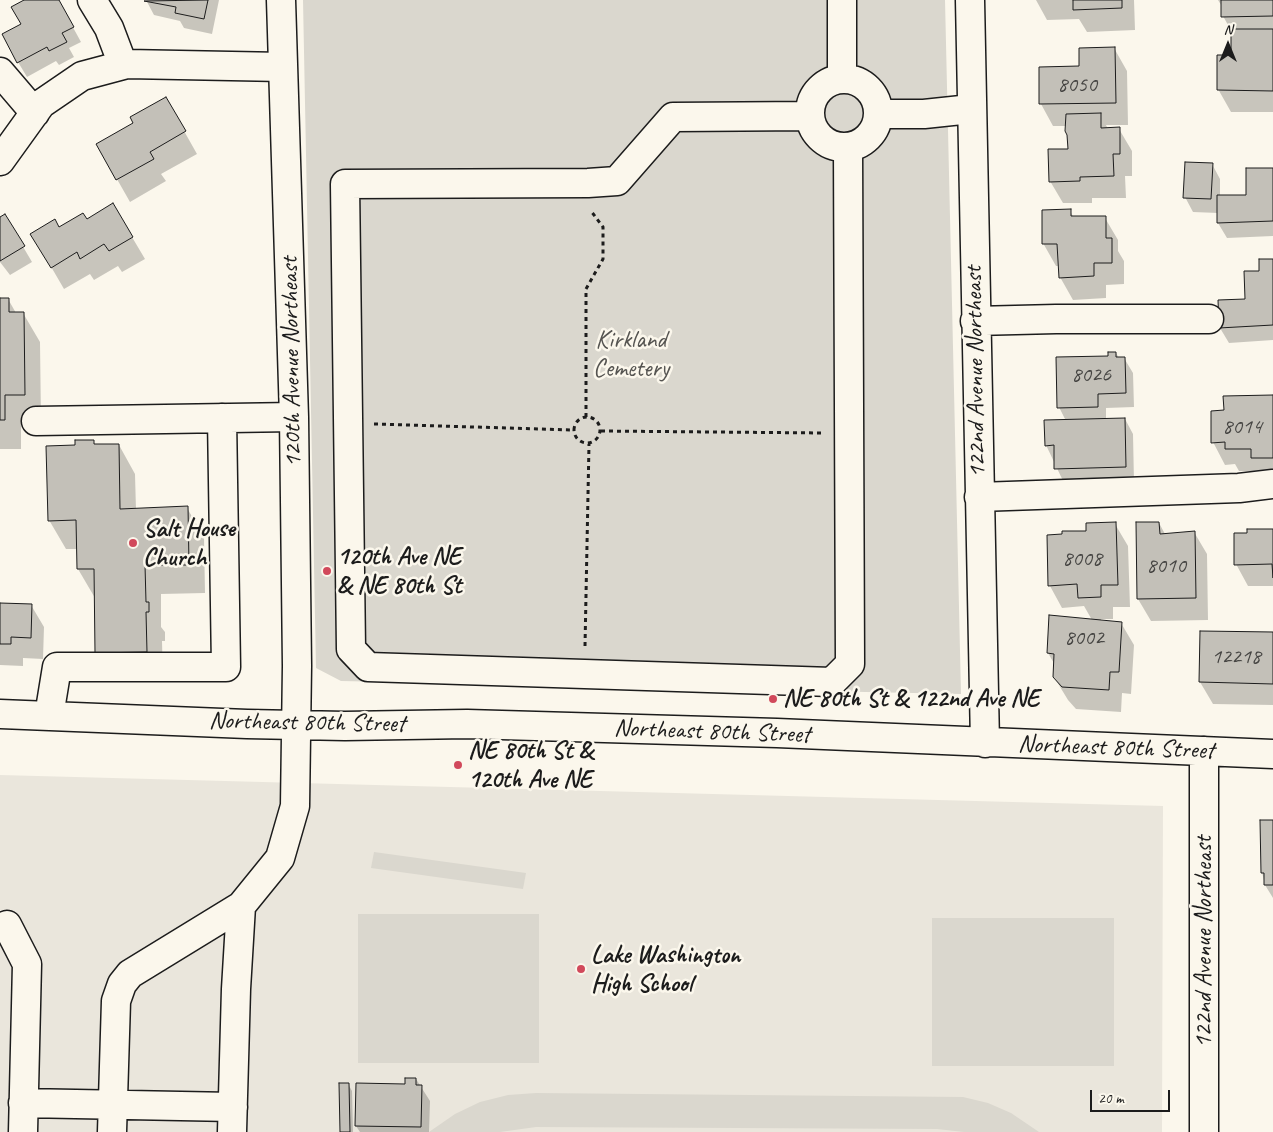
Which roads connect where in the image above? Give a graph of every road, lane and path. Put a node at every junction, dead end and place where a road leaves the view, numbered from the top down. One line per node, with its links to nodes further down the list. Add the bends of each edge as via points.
1 (92, 0): 5 (street, via 109,28)
2 (281, 0): 6 (street, 120th Avenue Northeast)
3 (842, 0): 8 (street)
4 (970, 0): 9 (street, 122nd Avenue Northeast)
5 (123, 65): 6 (street); 10 (street, via 82,76 41,104)
6 (283, 67): 18 (street, 120th Avenue Northeast)
7 (0, 72): 10 (street)
8 (842, 79): 11 (street, via 861,83 869,90 875,98); 12 (street, via 831,81 815,95)
9 (971, 109): 11 (street); 17 (street, 122nd Avenue Northeast)
10 (34, 113): 14 (street)
11 (878, 114): 13 (street, via 875,128 868,138)
12 (810, 116): 13 (street, via 812,127 827,143); 15 (street, via 673,117 617,181)
13 (848, 148): 25 (street)
14 (0, 161)
15 (588, 183): 19 (path, via 588,208 603,227 603,259 586,289); 22 (street, via 345,184)
16 (1209, 319): 17 (street)
17 (975, 321): 28 (street, 122nd Avenue Northeast)
18 (294, 417): 20 (street); 32 (street, 120th Avenue Northeast)
19 (586, 417): 23 (path, via 578,421); 24 (path, via 598,422)
20 (222, 418): 21 (street); 31 (street, via 226,667 57,667)
21 (36, 421)
22 (348, 423): 23 (path); 29 (street, via 351,649 368,667)
23 (574, 430): 26 (path, via 576,439)
24 (601, 431): 25 (path); 26 (path, via 597,440)
25 (850, 433): 29 (street, via 850,664 832,682)
26 (589, 444): 29 (path)
27 (1273, 484): 28 (street)
28 (979, 497): 33 (street, 122nd Avenue Northeast)
29 (584, 674)
30 (0, 714): 31 (street, Northeast 80th Street)
31 (49, 716): 32 (street, Northeast 80th Street)
32 (297, 724): 33 (street, Northeast 80th Street, via 477,724); 36 (street, 120th Avenue Northeast, via 295,806 280,858)
33 (984, 743): 34 (street, Northeast 80th Street)
34 (1204, 751): 35 (street, Northeast 80th Street); 43 (street, 122nd Avenue Northeast)
35 (1273, 754)
36 (242, 906): 39 (street, via 130,974 122,984 116,1001); 40 (street)
37 (7, 925): 38 (street, via 27,964)
38 (23, 1102): 39 (street); 41 (street)
39 (113, 1104): 40 (street); 42 (street)
40 (232, 1120)
41 (23, 1132)
42 (112, 1132)
43 (1204, 1132)

